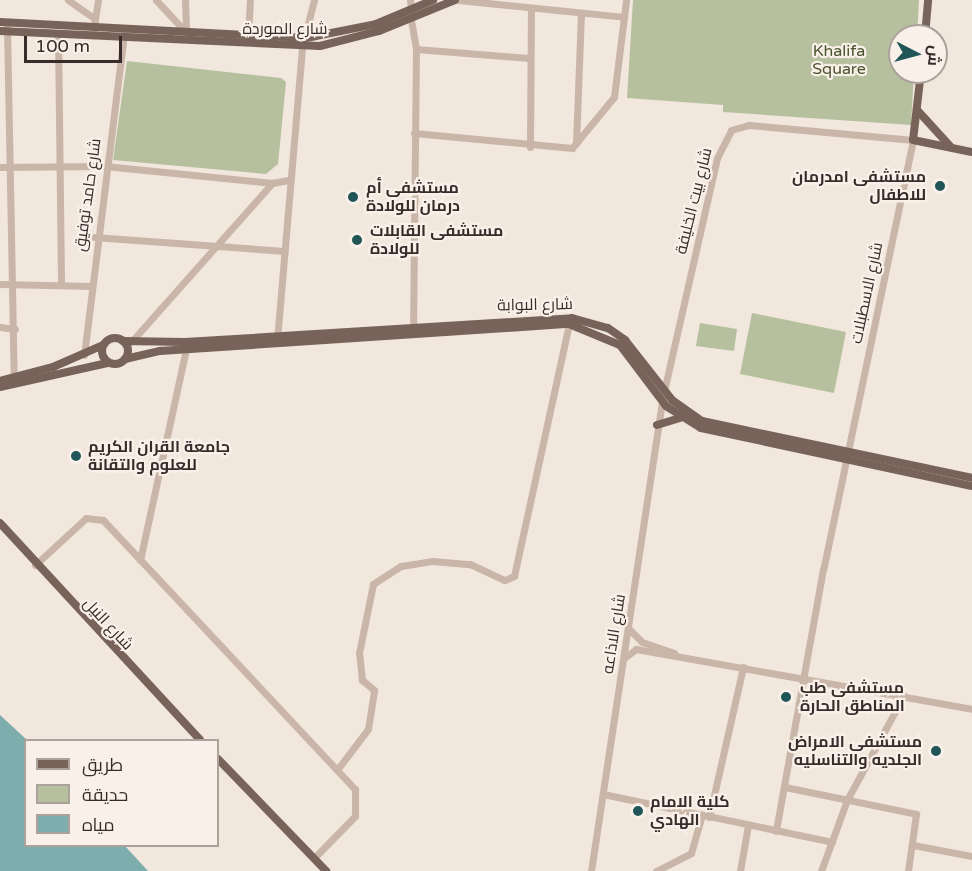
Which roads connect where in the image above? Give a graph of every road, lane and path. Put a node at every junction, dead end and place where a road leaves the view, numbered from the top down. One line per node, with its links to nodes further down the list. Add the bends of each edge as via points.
1 (68, 0): 16 (street)
2 (98, 0): 16 (street)
3 (156, 0): 22 (street)
4 (184, 0): 22 (street)
5 (250, 0): 23 (street)
6 (314, 0): 24 (street)
7 (410, 0): 14 (street)
8 (433, 0): 14 (main road, شارع الموردة)
9 (456, 0): 12 (street); 14 (main road, شارع الموردة)
10 (626, 0): 15 (street)
11 (928, 0): 17 (main road)
12 (531, 9): 13 (street); 26 (street)
13 (581, 13): 15 (street); 31 (street)
14 (411, 15): 24 (main road, شارع الموردة, via 336,44); 25 (street)
15 (624, 17): 31 (street, via 614,97)
16 (95, 19): 19 (street)
17 (925, 24)
18 (3, 27): 19 (main road, شارع الموردة); 20 (main road, شارع الموردة); 37 (street)
19 (94, 29): 21 (main road, شارع الموردة)
20 (58, 35): 21 (main road, شارع الموردة); 38 (street)
21 (124, 35): 22 (main road, شارع الموردة); 35 (street, شارع حامد توفيق)
22 (185, 35): 23 (main road, شارع الموردة); 24 (main road, شارع الموردة)
23 (248, 36): 24 (main road, شارع الموردة)
24 (304, 42): 39 (street)
25 (416, 49): 26 (street); 29 (street)
26 (529, 58): 32 (street)
27 (920, 84): 28 (main road)
28 (918, 111): 30 (main road); 33 (main road)
29 (414, 133): 32 (street); 51 (street)
30 (913, 140): 33 (main road); 62 (street, شارع بيت الخليفة, via 774,125 731,130 717,158); 66 (street, شارع الاسطبلات)
31 (576, 144): 32 (street, via 563,151)
32 (530, 147)
33 (953, 148): 34 (main road)
34 (972, 152)
35 (105, 166): 38 (street); 40 (street); 41 (street, شارع حامد توفيق)
36 (0, 167): 37 (street)
37 (14, 167): 38 (street); 45 (street)
38 (59, 167): 46 (street)
39 (289, 180): 40 (street); 43 (street)
40 (272, 183): 42 (street)
41 (94, 237): 42 (street); 47 (street, شارع حامد توفيق)
42 (216, 246): 43 (street); 53 (street)
43 (284, 251): 52 (street)
44 (0, 284): 45 (street)
45 (15, 284): 46 (street); 50 (street)
46 (61, 284): 47 (street)
47 (90, 286): 56 (street, شارع حامد توفيق)
48 (570, 324): 51 (main road, شارع البوابة); 63 (main road, شارع البوابة, via 620,345); 81 (street, via 514,576 506,580 470,564 432,561 401,566 373,584 358,653 362,680 375,690 368,729)
49 (0, 327): 50 (street)
50 (15, 329): 59 (street)
51 (413, 329): 52 (main road, شارع البوابة); 62 (main road, شارع البوابة, via 560,316 588,320 626,340)
52 (277, 339): 53 (main road, شارع البوابة); 55 (main road, شارع البوابة)
53 (127, 341): 54 (main road, شارع البوابة, via 114,338); 57 (main road)
54 (103, 345): 56 (main road); 58 (main road)
55 (186, 349): 57 (main road, شارع البوابة); 70 (street)
56 (84, 355): 59 (main road)
57 (125, 359): 58 (main road, شارع البوابة)
58 (107, 363): 61 (main road)
59 (14, 378): 60 (main road)
60 (0, 381)
61 (0, 387)
62 (664, 389): 63 (street, شارع الاذاعه); 66 (main road, شارع البوابة, via 702,421)
63 (662, 400): 64 (main road, شارع البوابة); 65 (street, شارع الاذاعه)
64 (680, 418): 65 (main road); 66 (main road, شارع البوابة, via 714,432)
65 (657, 425): 72 (street, شارع الاذاعه)
66 (846, 455): 67 (main road, شارع البوابة); 68 (main road, شارع البوابة); 76 (street, شارع الاسطبلات)
67 (972, 478)
68 (972, 486)
69 (0, 523): 71 (main road, شارع النيل)
70 (140, 561): 71 (street, via 96,518 86,518); 81 (street)
71 (35, 565): 79 (main road, شارع النيل)
72 (629, 629): 73 (street, via 642,642); 74 (street, شارع الاذاعه)
73 (679, 655): 74 (street, via 636,649); 75 (street)
74 (624, 658): 83 (street, شارع الاذاعه)
75 (743, 667): 76 (street); 85 (street)
76 (802, 676): 77 (street); 82 (street, شارع الاسطبلات)
77 (904, 695): 78 (street); 84 (street)
78 (972, 710)
79 (198, 739)
80 (219, 760): 91 (main road)
81 (337, 770): 91 (street, via 355,789 355,816)
82 (785, 787): 84 (street); 87 (street, شارع الاسطبلات)
83 (603, 794): 85 (street); 93 (street, شارع الاذاعه)
84 (848, 800): 88 (street); 89 (street, via 916,814)
85 (705, 816): 86 (street); 94 (street, via 691,853)
86 (748, 825): 87 (street); 95 (street)
87 (776, 831): 88 (street)
88 (832, 842): 96 (street)
89 (913, 845): 90 (street); 97 (street)
90 (972, 856)
91 (314, 858): 92 (main road)
92 (326, 871)
93 (591, 871)
94 (656, 871)
95 (740, 871)
96 (821, 871)
97 (908, 871)

